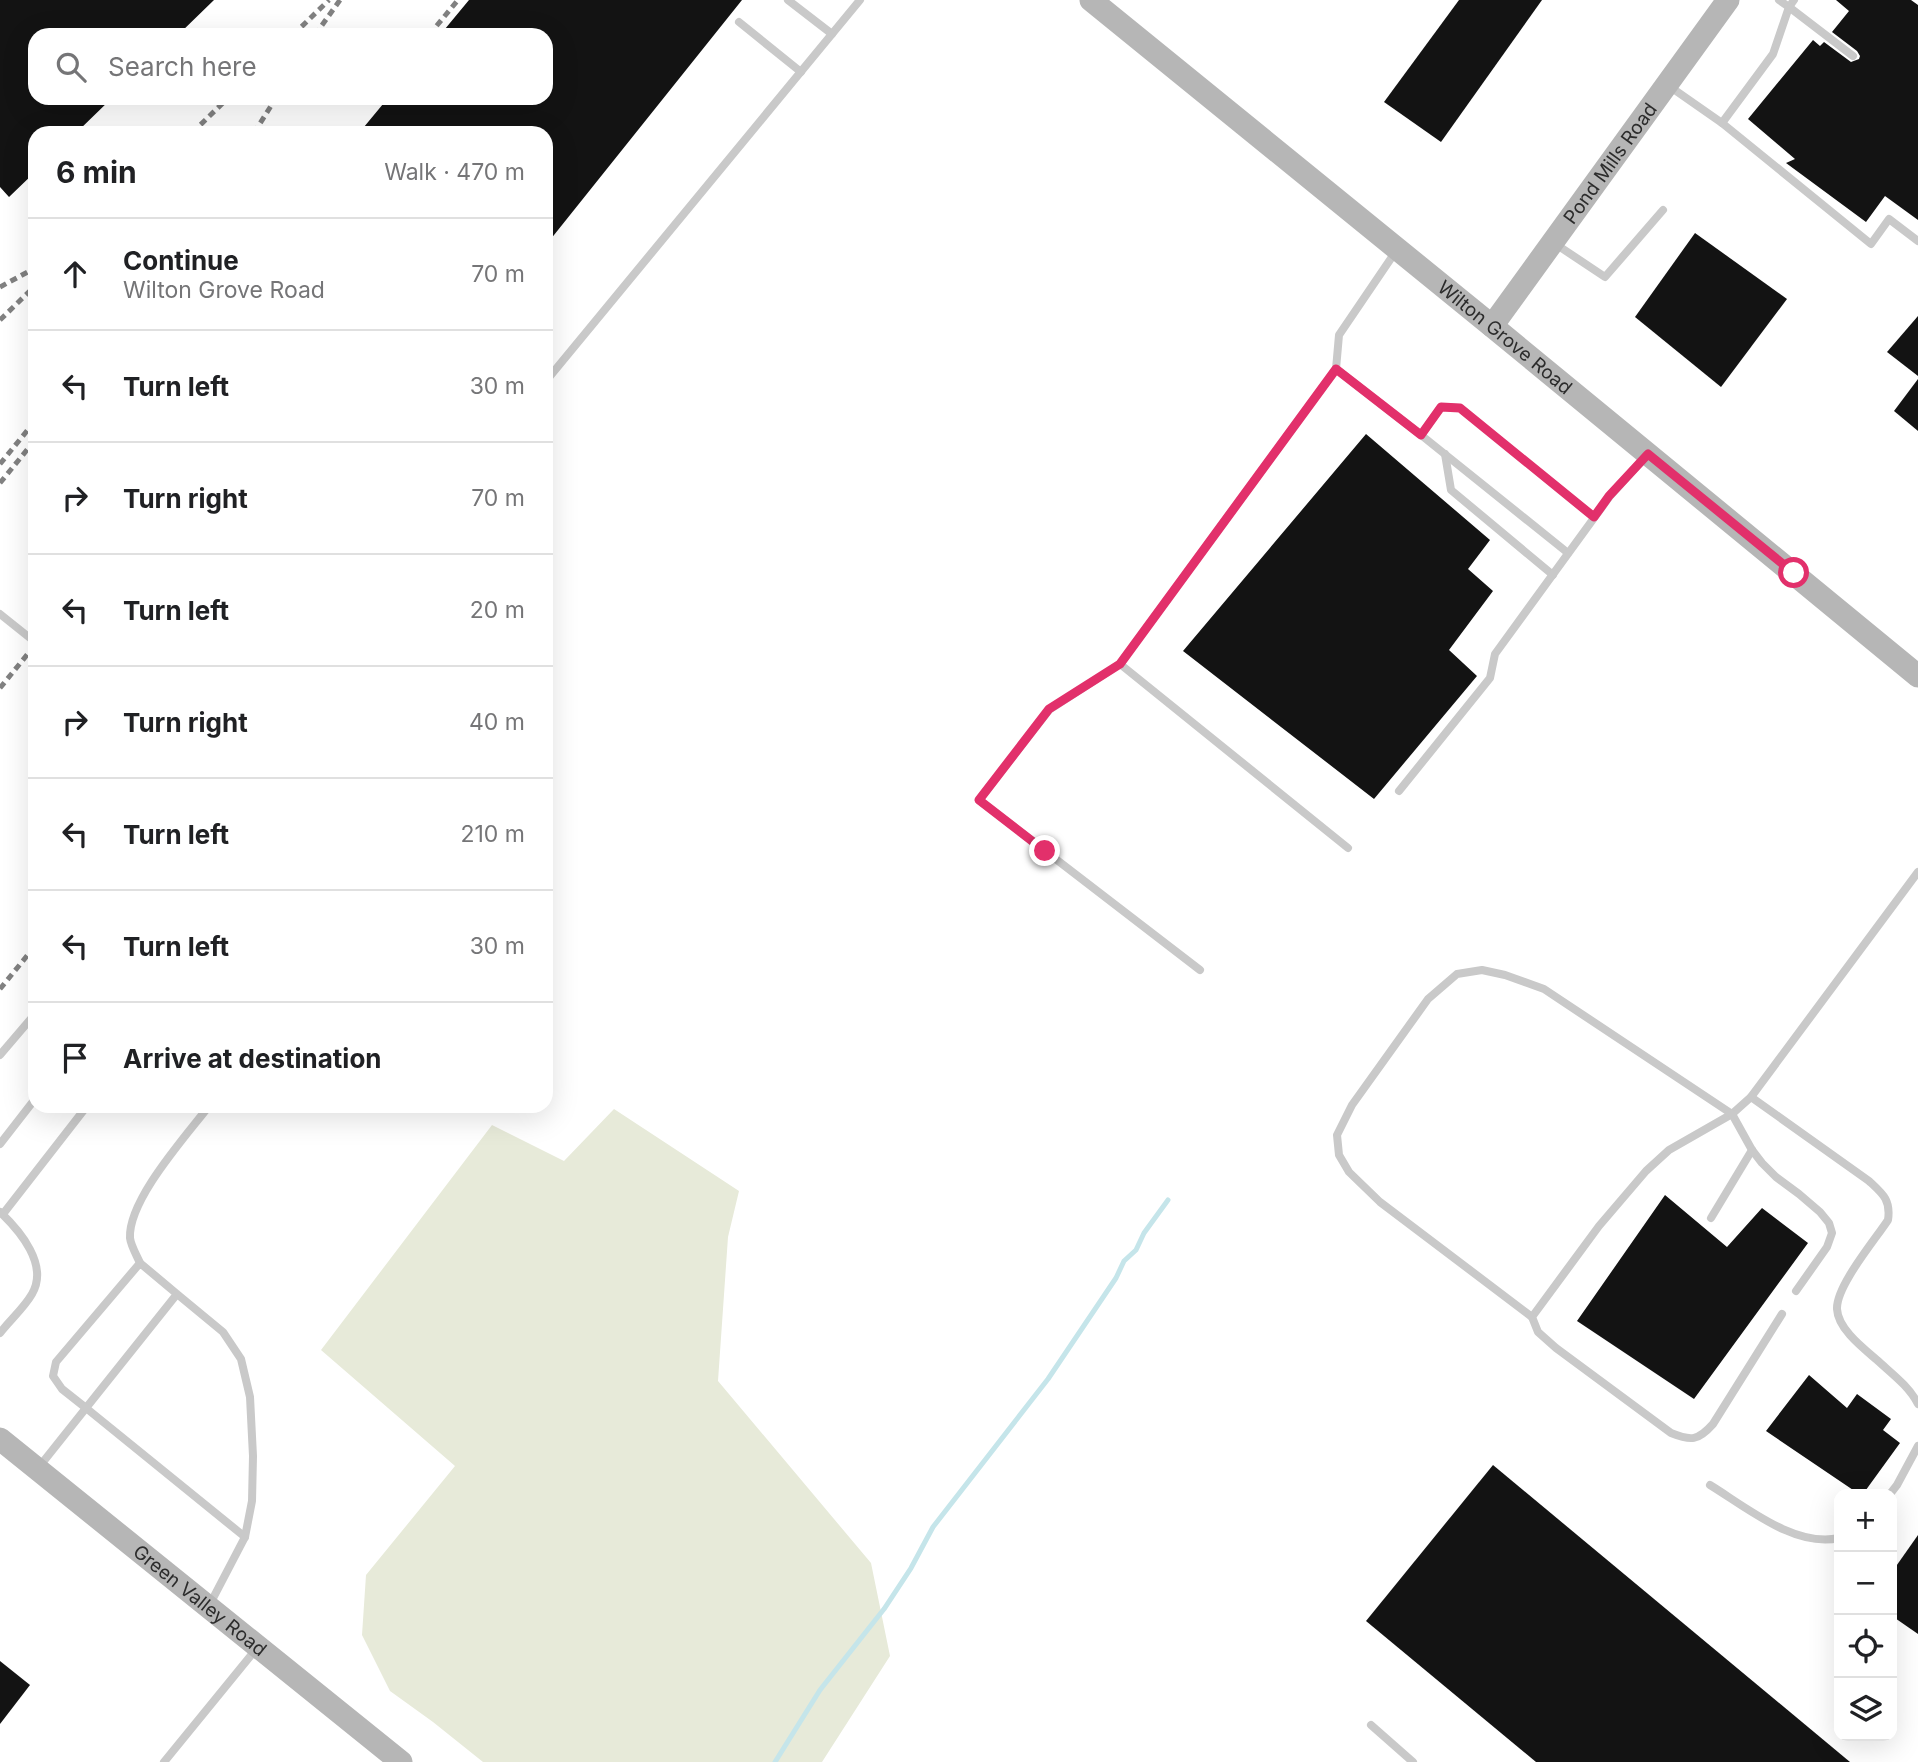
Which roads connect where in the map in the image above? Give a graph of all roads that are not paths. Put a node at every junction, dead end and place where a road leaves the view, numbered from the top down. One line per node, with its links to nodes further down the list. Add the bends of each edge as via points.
1 (788, 0): 8 (lane)
2 (860, 0): 8 (lane)
3 (1728, 0): 11 (main road, Pond Mills Road)
4 (1779, 0): 5 (lane)
5 (1791, 4): 9 (lane); 12 (lane, via 1773,54)
6 (1102, 6): 16 (main road, Wilton Grove Road)
7 (739, 22): 10 (lane)
8 (832, 34): 10 (lane)
9 (1853, 56)
10 (801, 72): 19 (lane)
11 (1667, 85): 12 (lane); 14 (main road, Pond Mills Road)
12 (1722, 123): 15 (lane, via 1871,244 1889,219)
13 (1662, 210): 14 (lane, via 1605,277)
14 (1552, 241): 17 (main road, Pond Mills Road)
15 (1918, 241)
16 (1397, 249): 17 (main road, Wilton Grove Road); 18 (lane, via 1339,335)
17 (1492, 326): 22 (main road, Wilton Grove Road)
18 (1336, 369): 20 (lane); 28 (lane)
19 (553, 373)
20 (1421, 435): 21 (lane); 23 (lane, via 1441,407 1460,408)
21 (1445, 454): 24 (lane); 25 (lane, via 1451,491)
22 (1648, 454): 23 (lane); 29 (main road, Wilton Grove Road)
23 (1594, 517): 24 (lane)
24 (1568, 553): 25 (lane)
25 (1553, 575): 30 (lane, via 1495,654 1490,678)
26 (0, 614): 27 (lane)
27 (28, 636)
28 (1120, 664): 31 (lane); 33 (lane, via 1049,709 979,800)
29 (1918, 676)
30 (1399, 790)
31 (1348, 848)
32 (1918, 873): 36 (lane)
33 (1200, 970)
34 (28, 1022): 35 (lane)
35 (0, 1055)
36 (1751, 1097): 40 (lane); 51 (lane, via 1884,1196 1890,1208 1888,1220 1840,1290 1837,1311 1858,1343)
37 (28, 1108): 41 (lane)
38 (81, 1113): 43 (lane)
39 (204, 1113): 45 (lane, via 170,1156 132,1218 130,1240)
40 (1732, 1114): 42 (lane); 49 (lane, via 1670,1150 1646,1171); 49 (lane, via 1544,989 1482,970 1457,974 1428,999 1352,1105 1337,1135 1339,1155 1349,1172 1380,1202)
41 (0, 1144)
42 (1752, 1150): 44 (lane); 46 (lane, via 1829,1223 1832,1233 1827,1247)
43 (1, 1213): 50 (lane, via 32,1253 37,1282)
44 (1711, 1218)
45 (140, 1263): 47 (lane); 52 (lane, via 56,1362 53,1376)
46 (1796, 1290)
47 (177, 1294): 52 (lane); 58 (lane, via 223,1332 241,1359 250,1397 253,1456)
48 (1782, 1314): 49 (lane, via 1713,1424 1694,1439 1671,1433 1556,1348 1538,1332)
49 (1532, 1317)
50 (0, 1333)
51 (1918, 1404)
52 (86, 1408): 55 (lane); 58 (lane)
53 (0, 1439): 55 (main road, Green Valley Road)
54 (1918, 1446): 57 (lane)
55 (38, 1469): 60 (main road, Green Valley Road)
56 (1710, 1485): 59 (lane, via 1785,1531)
57 (1894, 1489)
58 (245, 1537): 60 (lane)
59 (1834, 1539)
60 (208, 1606): 61 (main road, Green Valley Road)
61 (258, 1647): 63 (lane); 64 (main road, Green Valley Road)
62 (1371, 1725): 65 (lane)
63 (164, 1762)
64 (401, 1762)
65 (1413, 1762)

